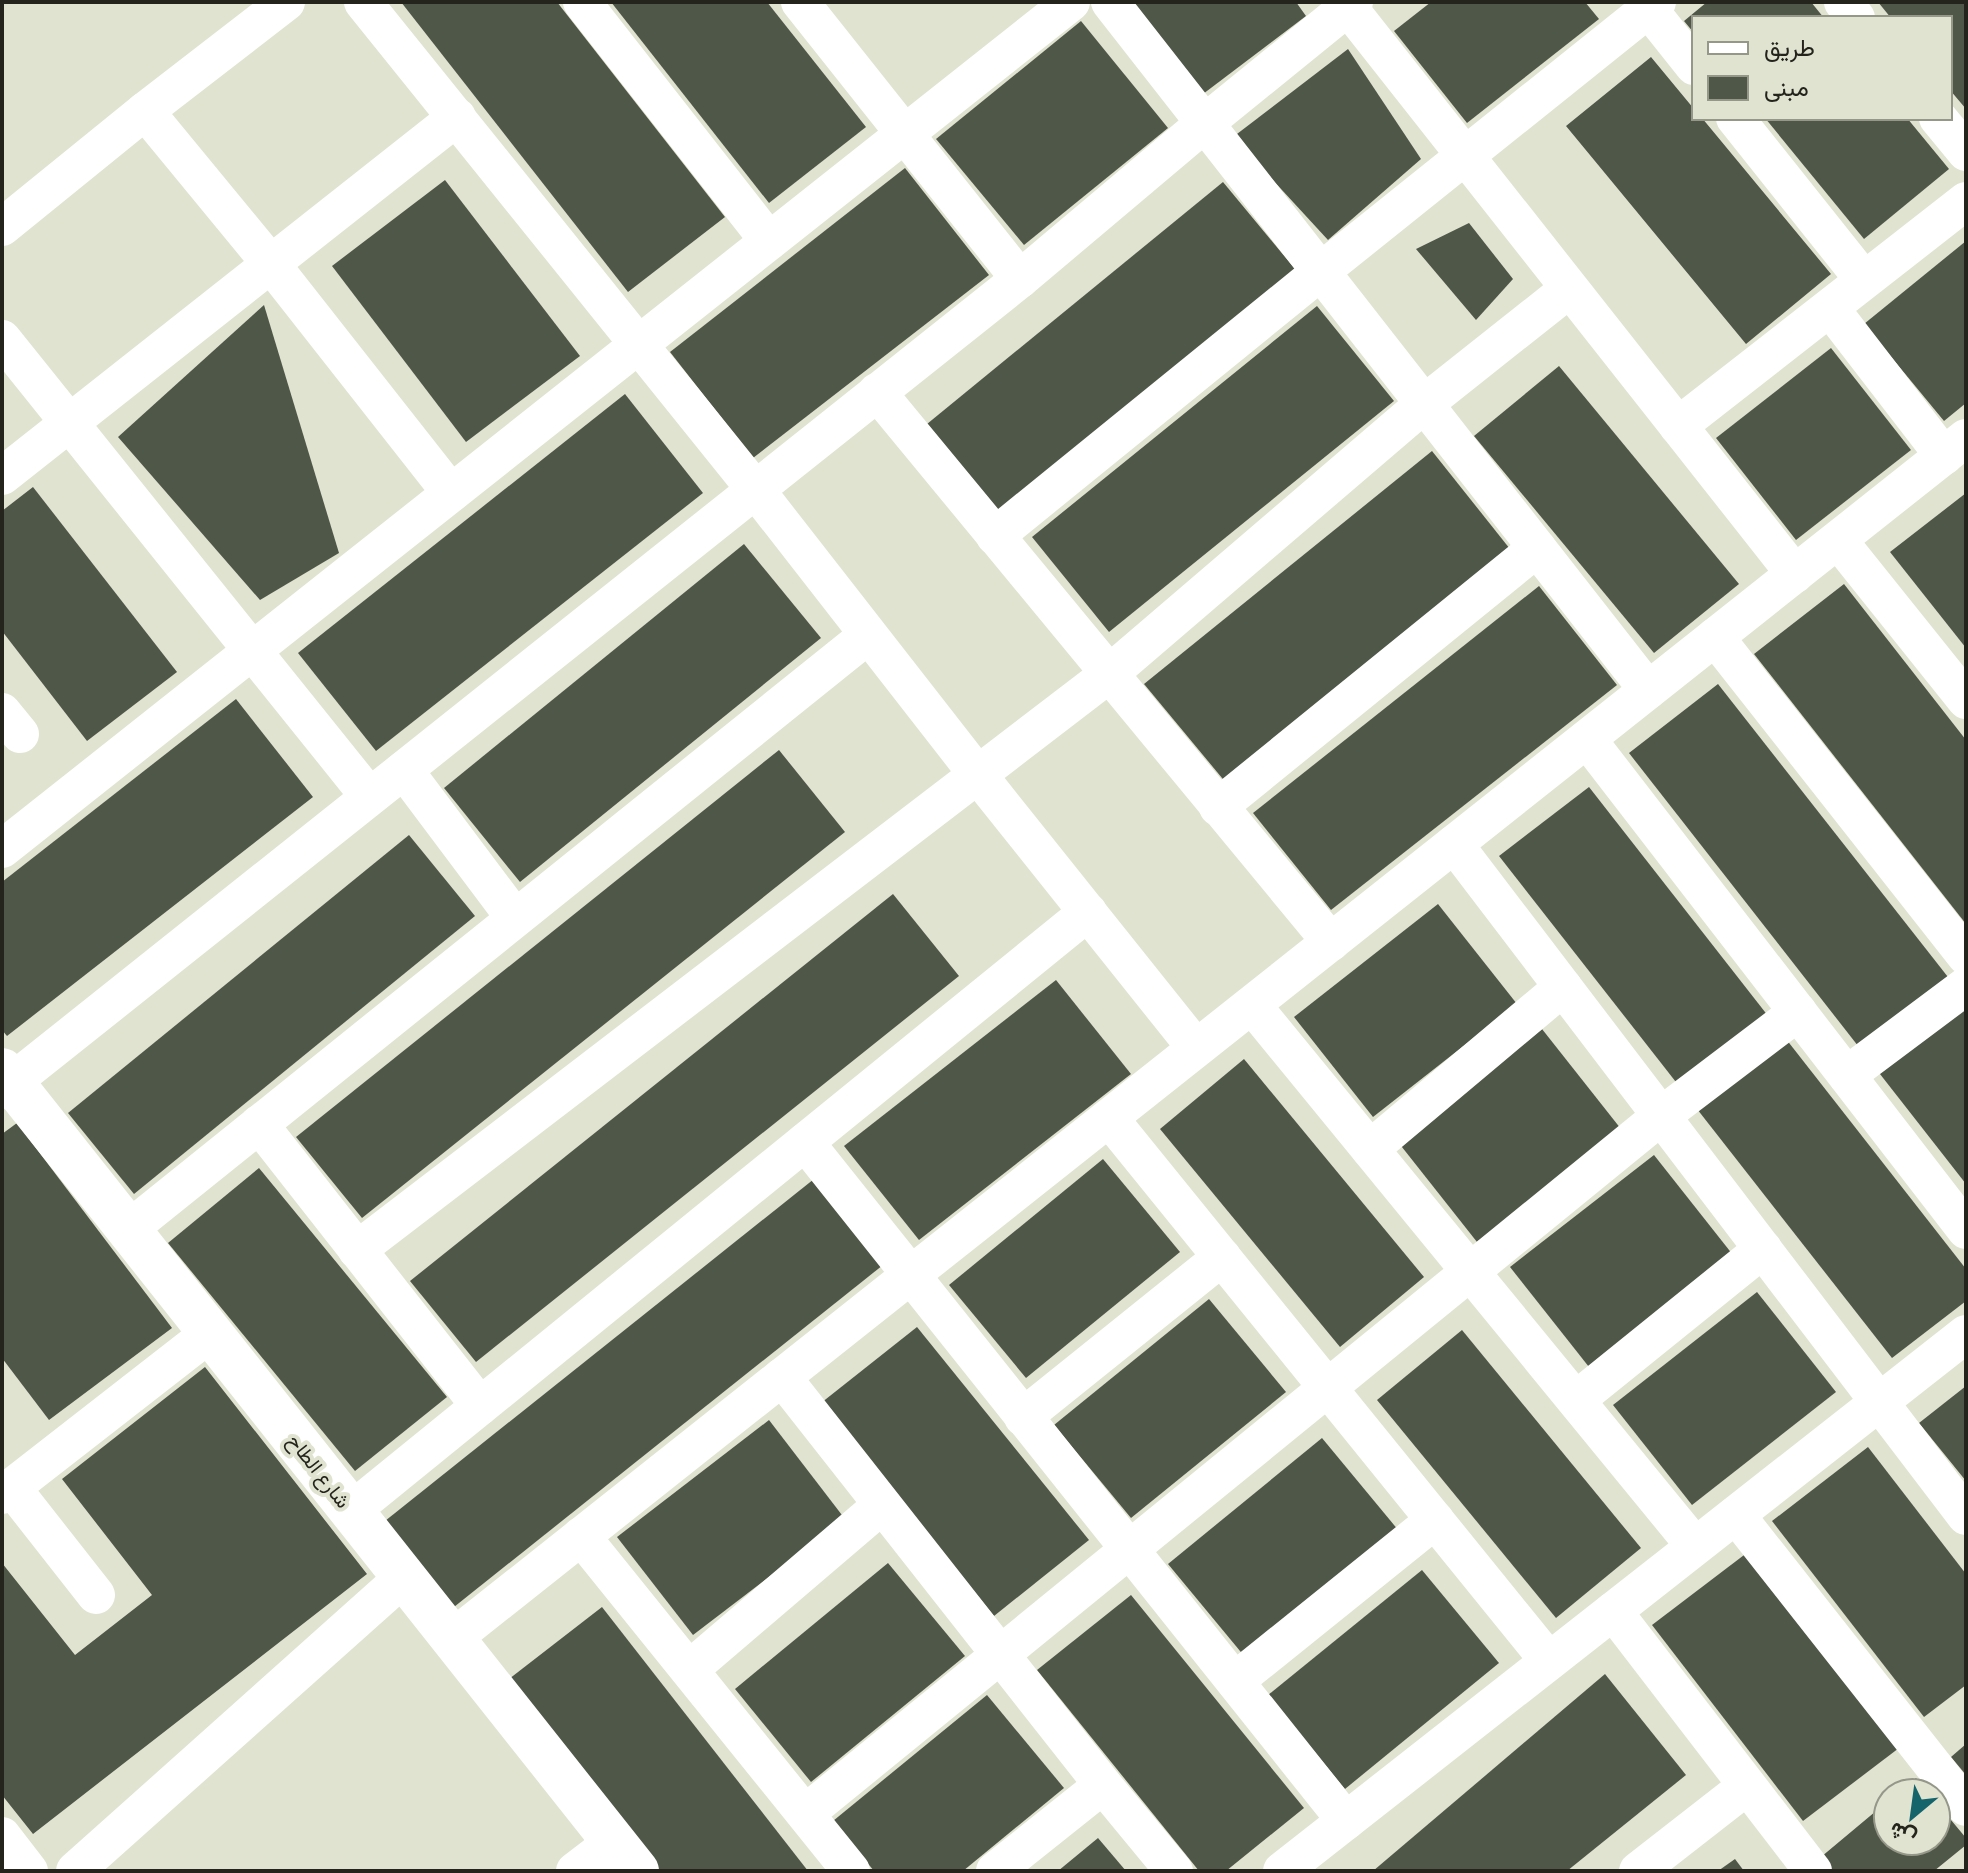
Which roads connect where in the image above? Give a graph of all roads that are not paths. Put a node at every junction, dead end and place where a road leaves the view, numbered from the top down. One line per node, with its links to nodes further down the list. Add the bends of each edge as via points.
1 (286, 2): 10 (street)
2 (363, 2): 11 (street)
3 (582, 2): 20 (street)
4 (800, 2): 15 (street)
5 (1071, 2): 15 (street)
6 (1110, 2): 14 (street)
7 (1349, 4): 14 (street); 17 (street)
8 (1649, 4): 9 (street); 17 (street)
9 (1692, 63)
10 (145, 111): 19 (street); 21 (street)
11 (457, 117): 21 (street); 28 (street)
12 (1737, 120): 24 (street)
13 (1940, 120): 16 (street)
14 (1205, 123): 22 (street); 23 (street)
15 (905, 134): 20 (street); 23 (street)
16 (1966, 152)
17 (1465, 156): 22 (street); 25 (street)
18 (1966, 201): 24 (street)
19 (2, 227)
20 (769, 241): 28 (street)
21 (271, 264): 31 (street); 36 (street)
22 (1320, 272): 30 (street); 37 (street)
23 (1020, 279): 29 (street)
24 (1864, 280): 26 (street)
25 (1569, 289): 30 (street); 32 (street)
26 (1830, 308): 32 (street); 33 (street)
27 (2, 339): 31 (street)
28 (638, 345): 35 (street); 36 (street)
29 (877, 392): 35 (street); 37 (street)
30 (1424, 404): 39 (street); 44 (street)
31 (70, 423): 34 (street); 43 (street)
32 (1678, 426): 40 (street)
33 (1955, 447): 38 (street)
34 (2, 476)
35 (755, 489): 41 (street); 48 (street)
36 (451, 493): 43 (street)
37 (995, 536): 44 (street)
38 (1838, 540): 40 (street); 46 (street)
39 (1537, 548): 45 (street); 51 (street)
40 (1795, 574): 42 (street)
41 (868, 635): 49 (street); 55 (street)
42 (1715, 637): 45 (street); 57 (street)
43 (252, 650): 50 (street); 53 (street)
44 (1109, 674): 49 (street); 51 (street)
45 (1648, 690): 47 (street)
46 (1966, 700)
47 (1587, 739): 52 (street); 61 (street)
48 (404, 770): 50 (street); 55 (street)
49 (978, 775): 54 (street); 73 (street)
50 (369, 796): 64 (street)
51 (1218, 807): 56 (street)
52 (1454, 844): 56 (street); 59 (street)
53 (2, 849)
54 (1088, 912): 62 (street); 68 (street)
55 (515, 918): 67 (street)
56 (1331, 942): 60 (street)
57 (1966, 956)
58 (1966, 986): 63 (street)
59 (1563, 987): 65 (street); 69 (street)
60 (1252, 1005): 62 (street); 69 (street)
61 (1798, 1012): 63 (street); 65 (street)
62 (1196, 1048): 66 (street)
63 (1847, 1075): 71 (street)
64 (5, 1081): 70 (street, شارع الطاح)
65 (1661, 1116): 72 (street); 75 (street)
66 (1109, 1118): 74 (street); 76 (street)
67 (259, 1124): 70 (street); 73 (street)
68 (805, 1142): 76 (street); 83 (street)
69 (1370, 1149): 75 (street)
70 (129, 1229): 77 (street, شارع الطاح)
71 (1966, 1230)
72 (1763, 1249): 81 (street); 82 (street)
73 (357, 1250): 83 (street)
74 (1222, 1257): 80 (street); 84 (street)
75 (1470, 1271): 80 (street); 81 (street)
76 (911, 1275): 79 (street); 84 (street)
77 (210, 1333): 85 (street); 87 (street, شارع الطاح)
78 (1966, 1334): 82 (street)
79 (782, 1377): 86 (street); 91 (street)
80 (1327, 1387): 90 (street); 93 (street)
81 (1576, 1400): 92 (street)
82 (1879, 1402): 88 (street); 89 (street)
83 (480, 1406): 87 (street)
84 (1023, 1417): 93 (street)
85 (7, 1492): 95 (street)
86 (882, 1505): 98 (street); 100 (street)
87 (351, 1511): 94 (street, شارع الطاح)
88 (1736, 1515): 92 (street); 104 (street)
89 (1966, 1516)
90 (1435, 1520): 99 (street); 101 (street)
91 (581, 1536): 97 (street); 100 (street)
92 (1695, 1546): 96 (street)
93 (1129, 1549): 98 (street); 101 (street)
94 (404, 1577): 97 (street, شارع الطاح); 110 (street)
95 (96, 1595)
96 (1613, 1611): 99 (street); 103 (street)
97 (453, 1638): 108 (street, شارع الطاح)
98 (1000, 1654): 102 (street); 105 (street)
99 (1549, 1661): 106 (street)
100 (690, 1669): 105 (street)
101 (1235, 1681): 106 (street)
102 (1103, 1785): 113 (street); 114 (street)
103 (1747, 1786): 116 (street); 117 (street)
104 (1966, 1807)
105 (806, 1813): 112 (street)
106 (1346, 1821): 115 (street)
107 (2, 1836): 109 (street)
108 (625, 1856): 111 (street)
109 (29, 1871)
110 (75, 1871)
111 (575, 1871)
112 (851, 1871)
113 (995, 1871)
114 (1174, 1871)
115 (1282, 1871)
116 (1638, 1871)
117 (1813, 1871)

